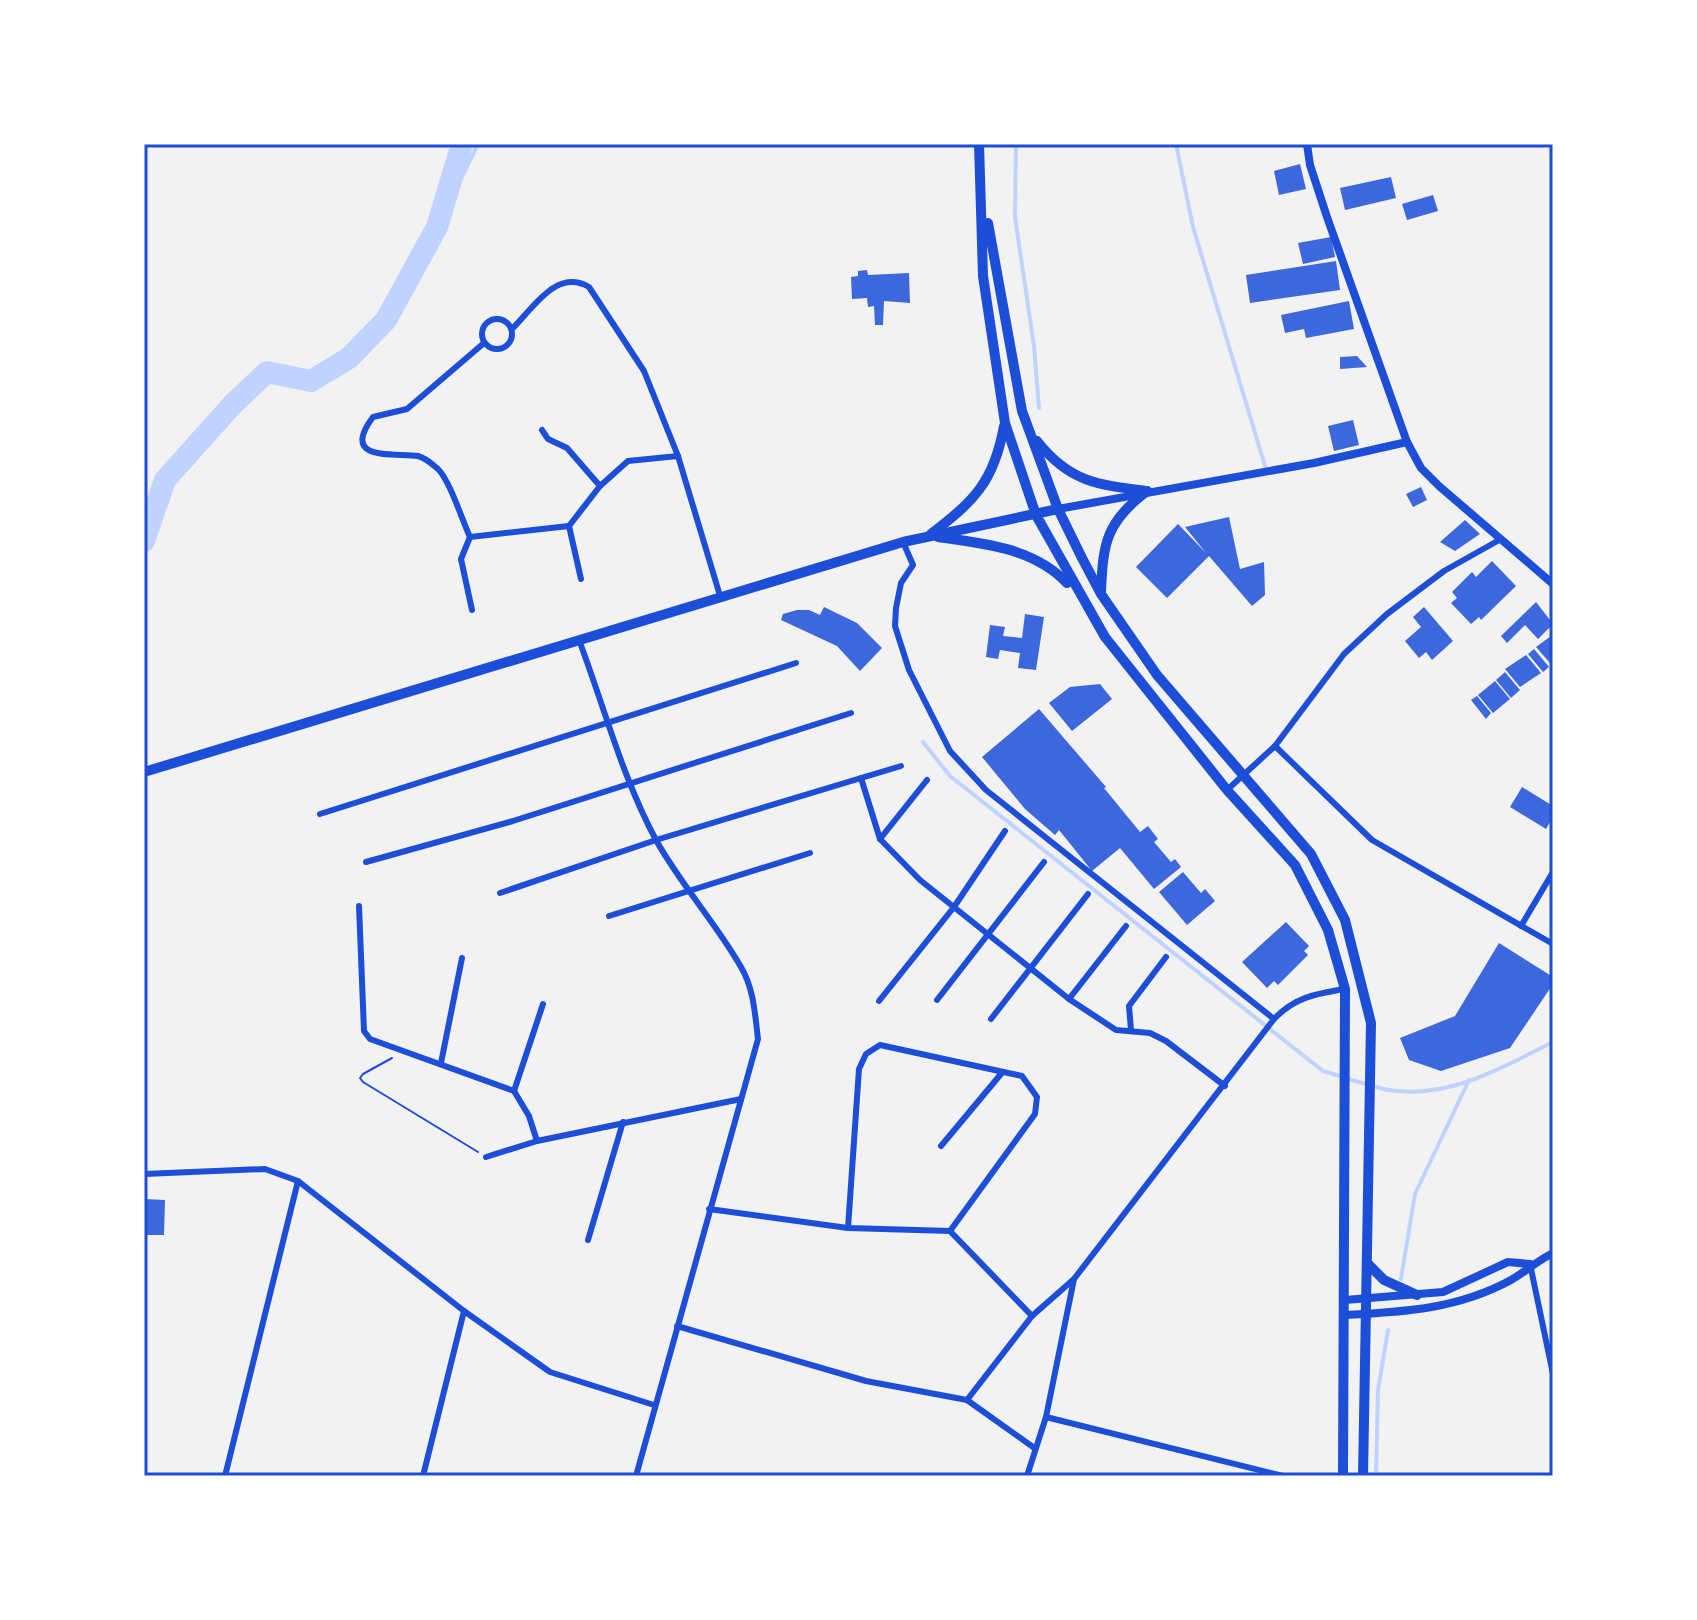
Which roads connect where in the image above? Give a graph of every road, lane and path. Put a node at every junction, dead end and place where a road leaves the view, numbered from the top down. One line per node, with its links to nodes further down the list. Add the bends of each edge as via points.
1 (979, 144): 3 (main road)
2 (1307, 144): 9 (street, via 1327,217)
3 (983, 197): 6 (main road); 7 (main road, via 983,276)
4 (513, 328): 5 (street, via 505,347); 5 (street, via 492,320 482,332); 10 (street, via 559,282 576,279 589,287 644,371)
5 (484, 343): 17 (street, via 407,409 373,417 366,427 367,449 376,455 426,459 441,472)
6 (1022, 411): 12 (main road, via 1053,461 1073,476); 13 (main road)
7 (1005, 423): 14 (main road); 16 (main road, via 986,483 969,505)
8 (542, 430): 11 (street, via 567,448)
9 (1407, 442): 12 (street); 18 (street, via 1430,477)
10 (678, 456): 11 (street, via 628,461); 24 (street)
11 (600, 486): 15 (street)
12 (1147, 491): 13 (street); 23 (main road, via 1113,524 1103,548)
13 (1058, 509): 14 (main road); 23 (main road)
14 (1036, 515): 16 (main road); 22 (main road)
15 (569, 526): 17 (street); 20 (street)
16 (929, 536): 19 (main road); 22 (main road, via 1012,550 1057,572)
17 (470, 537): 25 (street, via 461,559)
18 (1501, 539): 21 (street); 30 (street, via 1444,571 1387,614 1344,654)
19 (903, 542): 24 (main road); 65 (street, via 913,565 901,583 895,626 909,670 950,751 986,790)
20 (581, 579)
21 (1553, 584)
22 (1077, 593): 37 (main road, via 1132,674)
23 (1101, 594): 33 (main road, via 1157,675)
24 (721, 599): 26 (main road)
25 (472, 610)
26 (579, 640): 29 (street); 32 (main road)
27 (796, 663): 29 (street)
28 (851, 713): 36 (street)
29 (611, 723): 36 (street); 38 (street)
30 (1275, 746): 33 (street); 53 (street, via 1372,840)
31 (901, 766): 34 (street)
32 (144, 772)
33 (1244, 776): 37 (street); 84 (main road, via 1311,854 1345,920 1364,986 1371,1023)
34 (861, 778): 40 (street); 41 (street)
35 (927, 780): 40 (street)
36 (629, 785): 41 (street); 43 (street)
37 (1227, 790): 59 (main road, via 1295,865 1328,930)
38 (320, 814)
39 (1005, 831): 50 (street)
40 (880, 839): 50 (street)
41 (656, 840): 46 (street); 47 (street)
42 (810, 853): 46 (street)
43 (366, 862)
44 (1044, 862): 54 (street)
45 (1553, 872): 53 (street)
46 (687, 891): 51 (street); 72 (street, via 742,968 753,998 758,1039)
47 (500, 893)
48 (1088, 894): 58 (street)
49 (359, 906): 67 (street, via 364,1031 370,1039)
50 (954, 907): 54 (street); 62 (street)
51 (609, 916)
52 (1126, 926): 60 (street)
53 (1521, 926): 55 (street)
54 (988, 934): 58 (street); 61 (street)
55 (1553, 944)
56 (1166, 957): 66 (street, via 1129,1006)
57 (462, 958): 68 (street)
58 (1029, 967): 60 (street); 64 (street)
59 (1345, 989): 65 (street, via 1302,997); 89 (main road)
60 (1069, 999): 66 (street, via 1116,1030)
61 (937, 1000)
62 (879, 1001)
63 (543, 1004): 71 (street)
64 (991, 1019)
65 (1274, 1019): 70 (street)
66 (1131, 1030): 70 (street, via 1166,1041)
67 (403, 1051): 68 (street); 76 (path, via 360,1078)
68 (441, 1063): 71 (street)
69 (1001, 1074): 75 (street); 80 (street, via 880,1045 866,1054 859,1069); 81 (street, via 1028,1081 1037,1097 1035,1114)
70 (1225, 1086): 86 (street)
71 (514, 1091): 74 (street)
72 (741, 1099): 73 (street); 79 (street)
73 (623, 1122): 74 (street); 82 (street)
74 (537, 1141): 76 (street)
75 (941, 1146)
76 (486, 1157)
77 (144, 1174): 78 (street, via 265,1169)
78 (298, 1181): 90 (street); 100 (street)
79 (709, 1209): 80 (street); 94 (street)
80 (848, 1228): 81 (street)
81 (950, 1231): 93 (street)
82 (588, 1240)
83 (1553, 1253): 85 (street)
84 (1368, 1264): 87 (main road, via 1384,1280); 88 (main road)
85 (1530, 1264): 87 (street, via 1508,1262 1443,1292); 91 (street, via 1514,1278 1446,1307); 95 (street)
86 (1074, 1279): 93 (street); 98 (street)
87 (1417, 1295): 88 (street)
88 (1368, 1299): 89 (street); 91 (main road)
89 (1345, 1300): 92 (main road)
90 (464, 1311): 97 (street, via 550,1372); 101 (street)
91 (1367, 1314): 92 (street); 106 (main road)
92 (1345, 1315): 105 (main road)
93 (1032, 1316): 96 (street)
94 (677, 1326): 96 (street, via 866,1381); 97 (street)
95 (1553, 1374)
96 (967, 1400): 99 (street)
97 (654, 1405): 102 (street)
98 (1046, 1417): 99 (street); 104 (street)
99 (1033, 1447): 103 (street)
100 (225, 1476)
101 (423, 1476)
102 (636, 1476)
103 (1027, 1476)
104 (1283, 1476)
105 (1343, 1476)
106 (1363, 1476)

